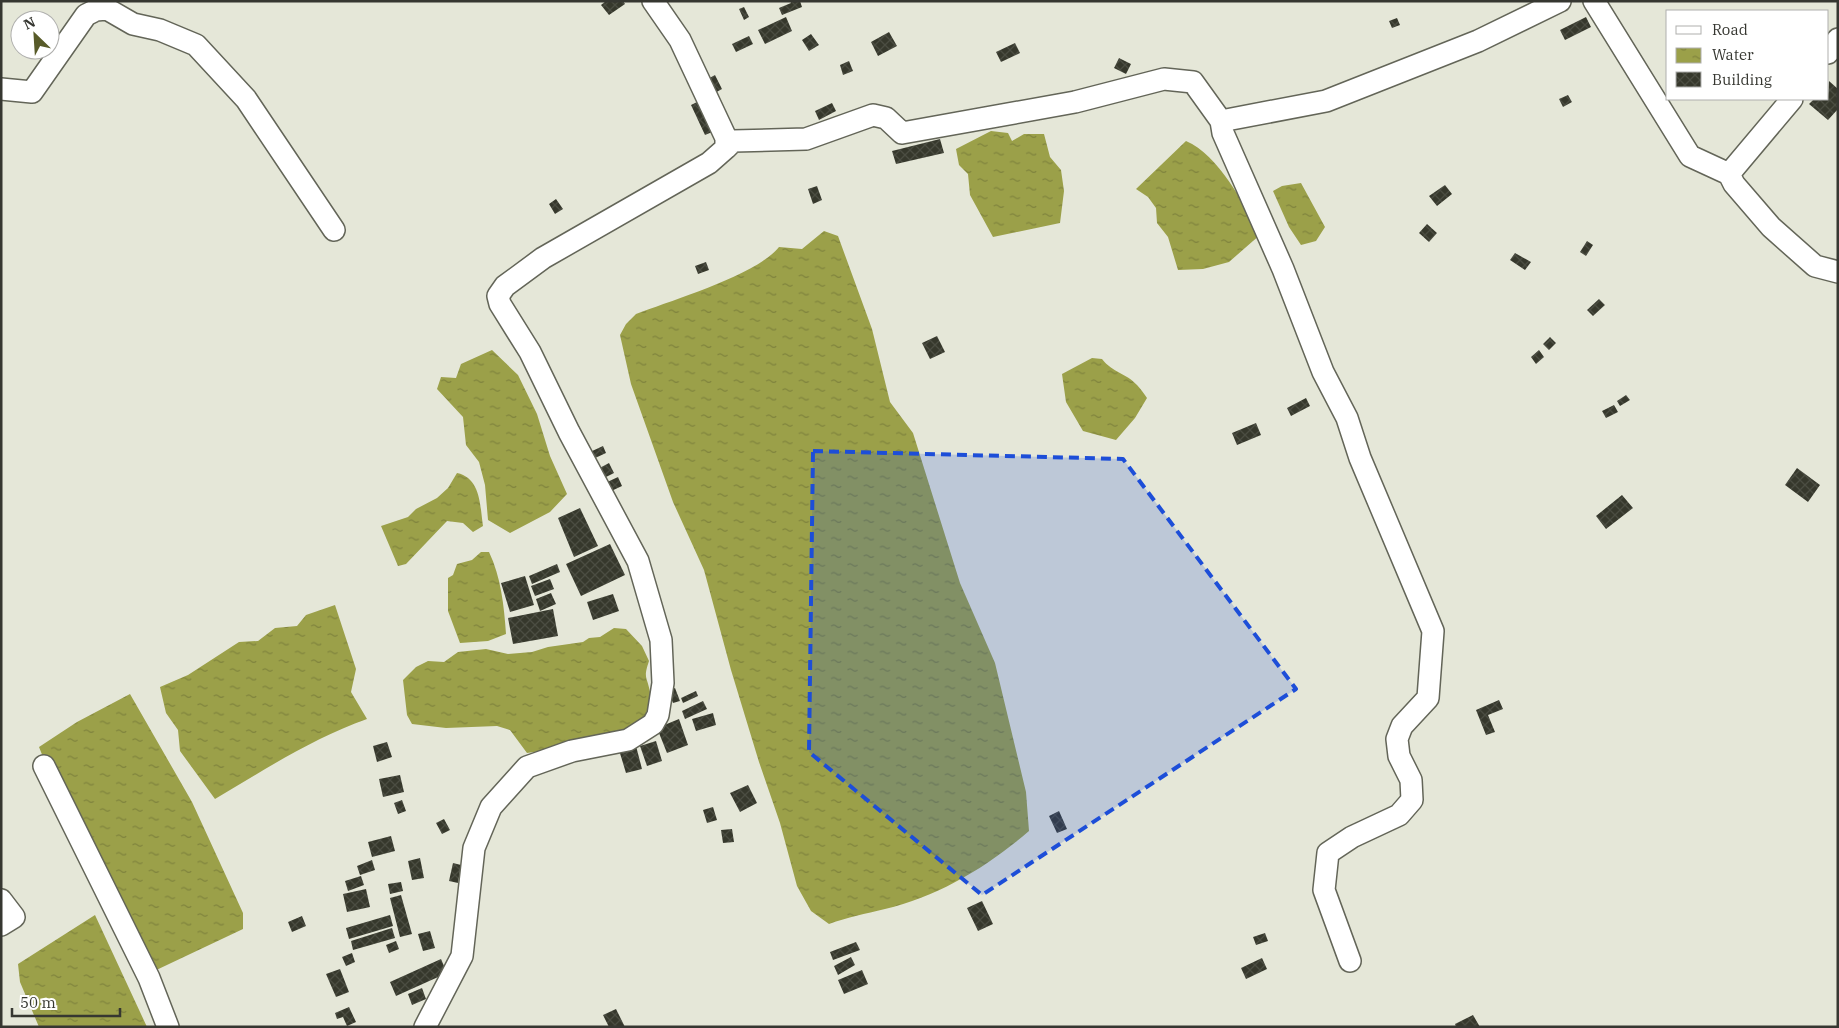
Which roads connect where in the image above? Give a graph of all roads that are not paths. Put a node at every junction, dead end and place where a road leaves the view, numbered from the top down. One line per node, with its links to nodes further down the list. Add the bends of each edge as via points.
1 (653, 1): 9 (street, via 680,40 726,138)
2 (1560, 1): 8 (street, via 1478,41 1326,101)
3 (1594, 1): 10 (street, via 1690,156)
4 (1838, 39): 5 (street)
5 (1829, 52)
6 (1, 89): 11 (street, via 32,92 86,15 96,10 107,8 133,24 160,30 196,45 246,99)
7 (1791, 100): 10 (street)
8 (1221, 121): 9 (street, via 1192,82 1164,79 1075,102 902,132 886,118 873,115 806,139 733,141); 16 (street, via 1223,133 1323,372 1347,418 1360,458 1433,632 1428,698 1402,726 1397,739 1399,756 1410,780 1412,800 1398,815 1352,837 1328,853 1324,890)
9 (726, 148): 18 (street, via 709,163 543,258 505,286 498,296 638,561 661,640 663,683 654,724 628,740 572,751 527,767 491,807 474,848 462,956)
10 (1729, 174): 12 (street, via 1771,227 1815,266)
11 (334, 230)
12 (1838, 272)
13 (44, 766): 17 (street, via 149,978)
14 (1, 900): 15 (street, via 14,917)
15 (1, 925)
16 (1350, 961)
17 (168, 1027)
18 (425, 1027)

